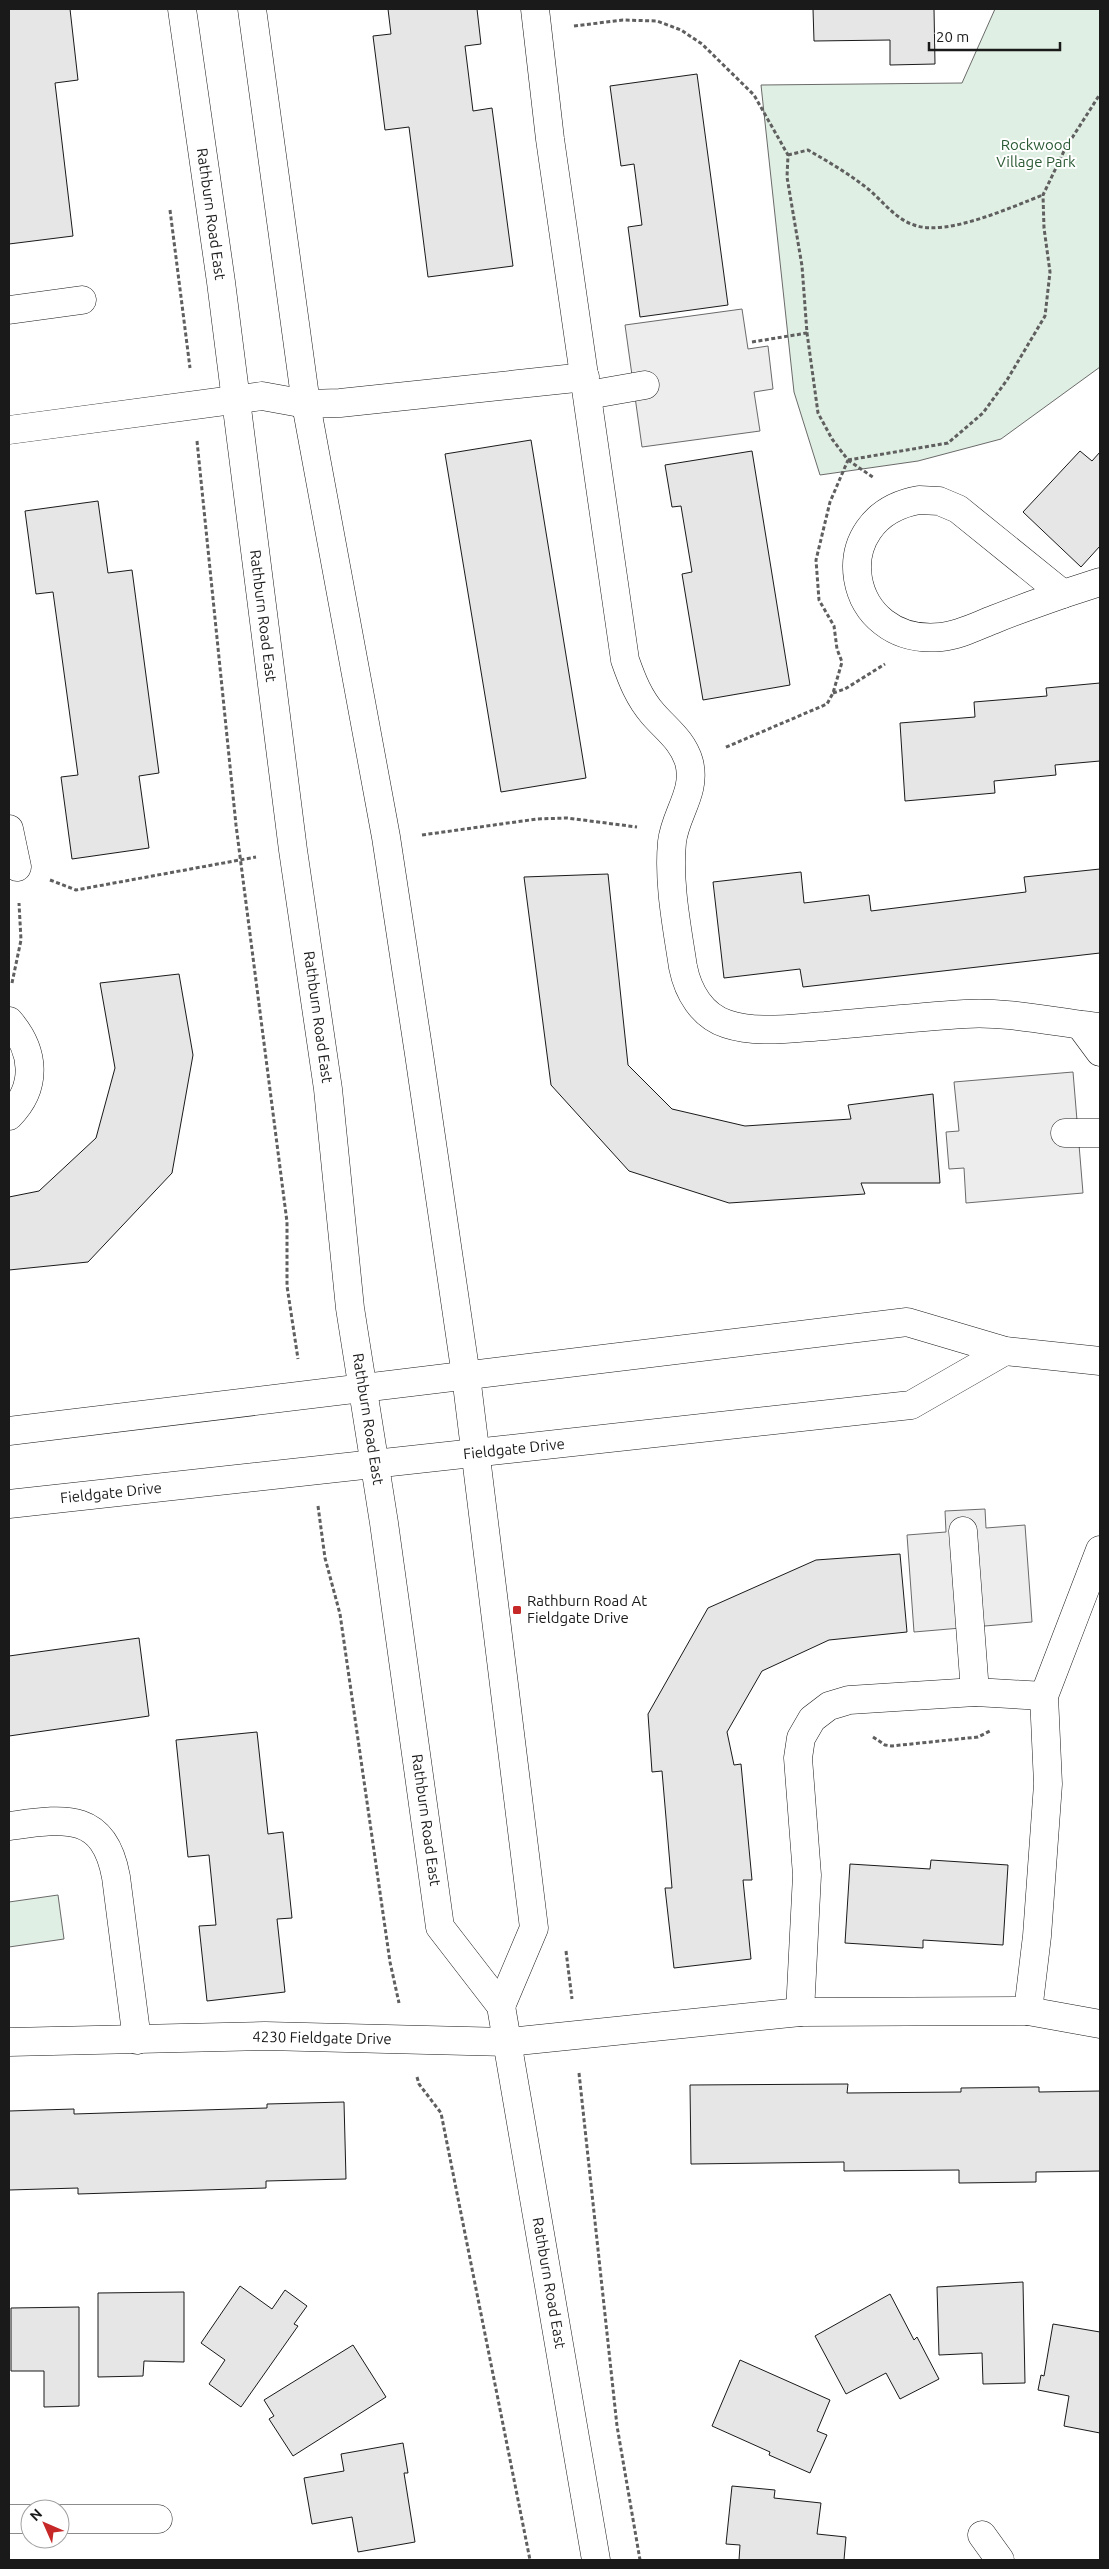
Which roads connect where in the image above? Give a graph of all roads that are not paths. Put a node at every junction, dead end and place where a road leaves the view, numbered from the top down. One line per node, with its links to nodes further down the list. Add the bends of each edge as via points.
1 (182, 9): 8 (street, Rathburn Road East)
2 (252, 9): 9 (street)
3 (537, 19): 7 (street, via 550,139)
4 (82, 300): 5 (street)
5 (9, 310)
6 (645, 385): 7 (street)
7 (587, 386): 9 (street); 16 (street, via 625,660 642,700 675,735 688,761 690,793 673,837 670,866 686,982 701,1007 724,1024 739,1028 770,1029 985,1014)
8 (236, 399): 9 (street, via 262,396); 10 (street); 24 (street, Rathburn Road East, via 293,850 328,1090 350,1308)
9 (306, 404): 23 (street, via 386,838)
10 (9, 430)
11 (1100, 582): 12 (street)
12 (1063, 594): 12 (street, via 958,509 939,501 897,505 876,520 862,541 856,565 860,591 872,612 891,628 903,633 940,638)
13 (9, 829): 14 (street)
14 (17, 867)
15 (9, 1021): 18 (street, via 22,1036 30,1059 29,1084 19,1106)
16 (1090, 1026): 17 (street)
17 (1100, 1052)
18 (9, 1116)
19 (1064, 1132): 20 (street)
20 (1100, 1133)
21 (1005, 1351): 22 (street); 23 (street, via 907,1322); 26 (street, Fieldgate Drive, via 911,1405)
22 (1100, 1360)
23 (466, 1376): 24 (street); 26 (street)
24 (364, 1388): 25 (street); 27 (street, Rathburn Road East)
25 (9, 1431)
26 (475, 1453): 27 (street, Fieldgate Drive); 34 (street, via 534,1928)
27 (375, 1464): 28 (street, Fieldgate Drive); 34 (street, Rathburn Road East, via 440,1926)
28 (9, 1504)
29 (963, 1531): 31 (street)
30 (1100, 1550): 32 (street)
31 (975, 1692): 32 (street); 36 (street, via 839,1702 820,1712 806,1728 798,1748 807,1875)
32 (1044, 1696): 35 (street, via 1048,1784)
33 (9, 1826): 38 (street, via 56,1820 74,1822 91,1830 104,1842 113,1859 116,1877)
34 (501, 2006): 40 (street, Rathburn Road East)
35 (1028, 2011): 36 (street, 4230 Fieldgate Drive); 37 (street, 4230 Fieldgate Drive)
36 (800, 2012): 40 (street, 4230 Fieldgate Drive)
37 (1100, 2024)
38 (137, 2040): 39 (street, 4230 Fieldgate Drive); 40 (street, 4230 Fieldgate Drive, via 265,2036)
39 (9, 2042)
40 (508, 2042): 44 (street, Rathburn Road East)
41 (70, 2519): 42 (street)
42 (158, 2519)
43 (982, 2535): 45 (street)
44 (596, 2560)
45 (1000, 2560)

